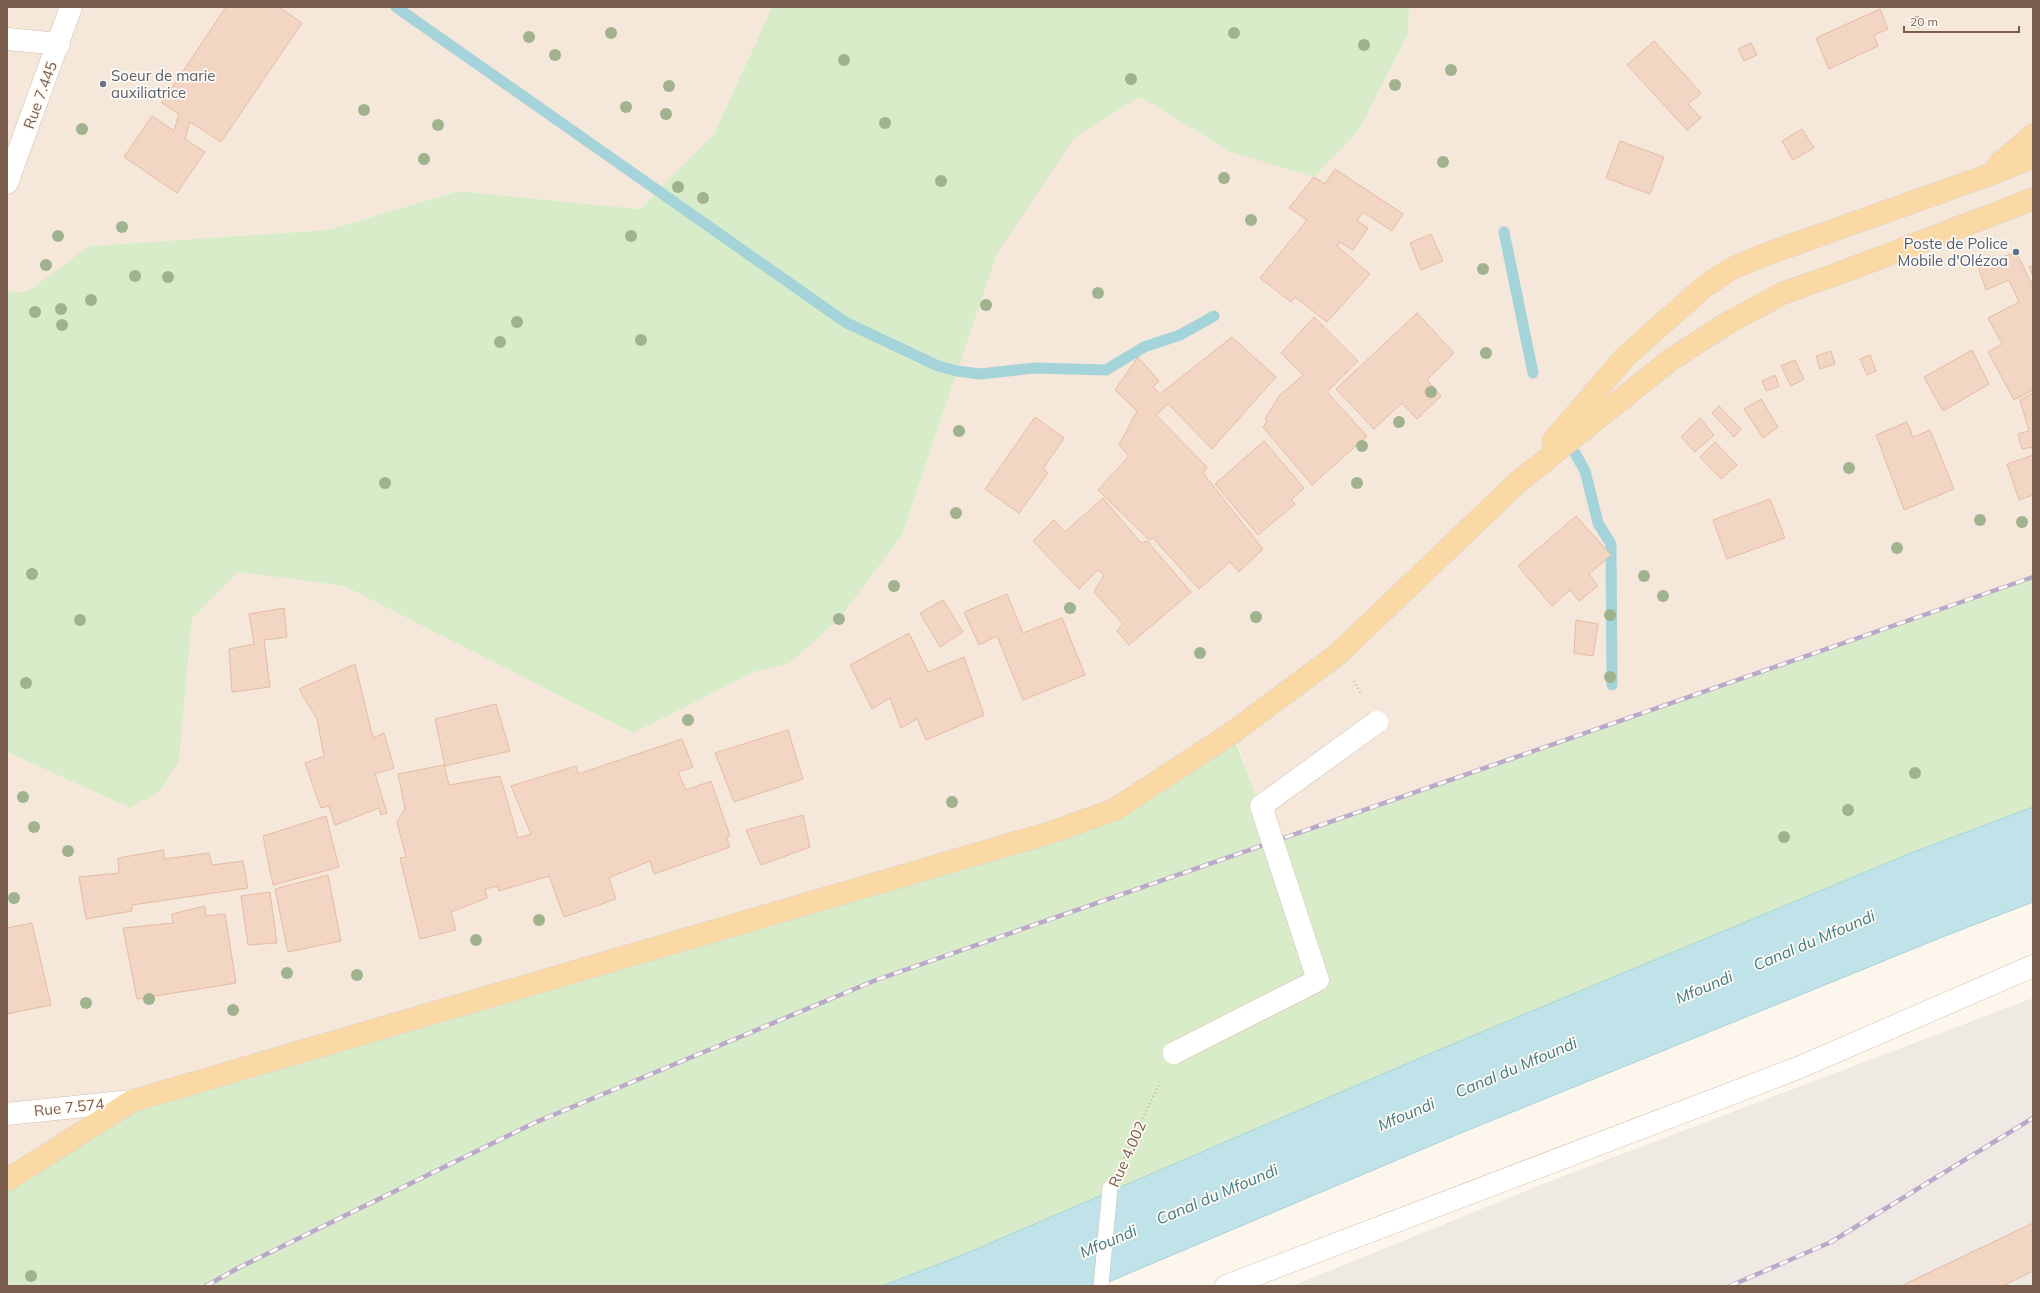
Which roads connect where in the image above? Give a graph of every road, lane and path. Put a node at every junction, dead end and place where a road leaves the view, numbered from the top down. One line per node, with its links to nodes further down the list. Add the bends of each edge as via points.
1 (71, 7): 3 (street, Rue 7.445)
2 (7, 38): 3 (street)
3 (59, 44): 7 (street, Rue 7.445)
4 (2033, 135): 6 (main road)
5 (2033, 157): 6 (main road)
6 (1986, 176): 9 (main road, via 1731,269 1704,287 1626,356)
7 (7, 183)
8 (2033, 199): 9 (main road, via 1781,294 1726,324 1669,361)
9 (1517, 483): 10 (main road)
10 (1338, 654): 11 (path); 14 (main road, via 1232,733 1114,810 1041,835)
11 (1377, 722): 13 (street, bridge, via 1261,806 1318,980)
12 (2033, 966): 19 (street, via 1798,1068)
13 (1174, 1053): 17 (path, Rue 4.002)
14 (132, 1101): 15 (street, Rue 7.574); 16 (main road)
15 (7, 1114)
16 (7, 1180)
17 (1110, 1188): 18 (lane, Rue 4.002)
18 (1101, 1286)
19 (1226, 1286)

